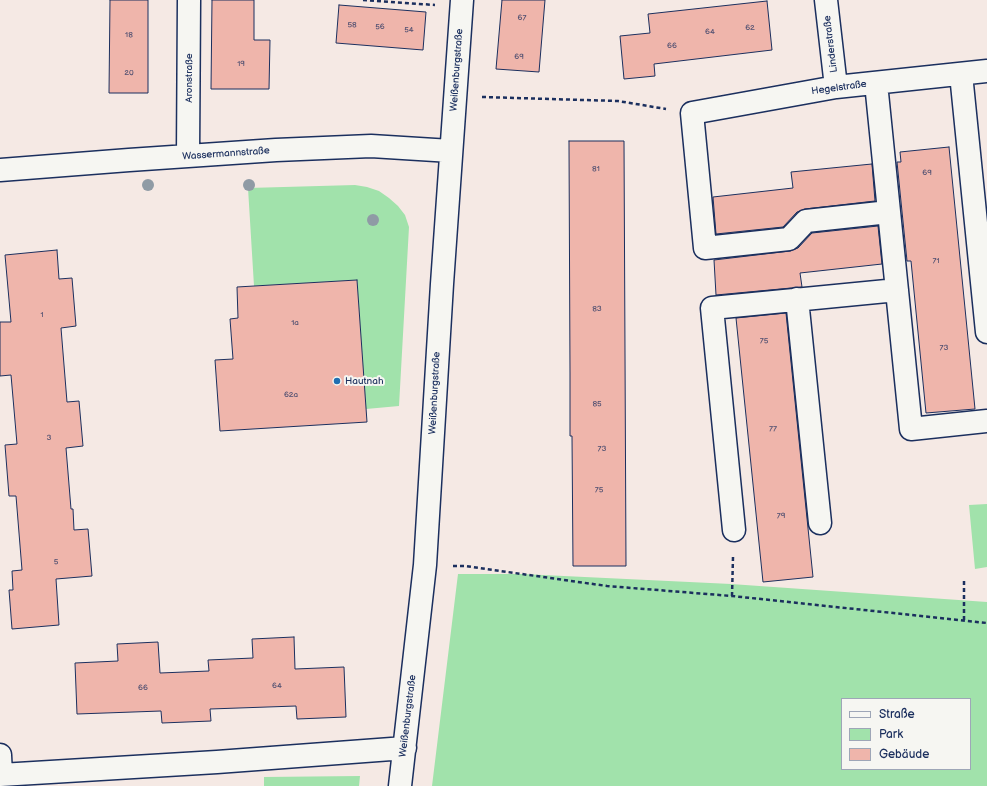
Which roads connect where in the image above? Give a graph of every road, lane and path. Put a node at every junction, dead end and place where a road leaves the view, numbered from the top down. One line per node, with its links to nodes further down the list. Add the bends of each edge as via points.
1 (189, 0): 12 (street, Aronstraße)
2 (363, 0): 4 (path)
3 (826, 0): 8 (street, Linderstraße)
4 (462, 4): 9 (street, Weißenburgstraße)
5 (987, 71): 6 (street, Hegelstraße)
6 (961, 74): 7 (street, Hegelstraße); 17 (street)
7 (876, 83): 8 (street, Hegelstraße); 14 (street)
8 (836, 88): 10 (street, Hegelstraße)
9 (455, 96): 10 (path, via 618,101); 11 (street, Weißenburgstraße)
10 (692, 113): 14 (street, via 705,248 789,239 806,221)
11 (451, 151): 12 (street, Wassermannstraße, via 370,146); 21 (street, Weißenburgstraße)
12 (188, 156): 13 (street, Wassermannstraße)
13 (0, 170)
14 (889, 212): 15 (street)
15 (897, 290): 16 (street); 18 (street, via 911,429)
16 (797, 299): 19 (street); 20 (street, via 712,308)
17 (987, 332)
18 (987, 421)
19 (820, 523)
20 (734, 530): 23 (path)
21 (425, 565): 23 (path, via 465,566 607,586); 26 (street, Weißenburgstraße)
22 (964, 579): 24 (path)
23 (732, 596): 24 (path)
24 (964, 620): 25 (path)
25 (987, 623)
26 (405, 748): 27 (street, via 225,761); 28 (street, Weißenburgstraße)
27 (0, 769)
28 (400, 786)

